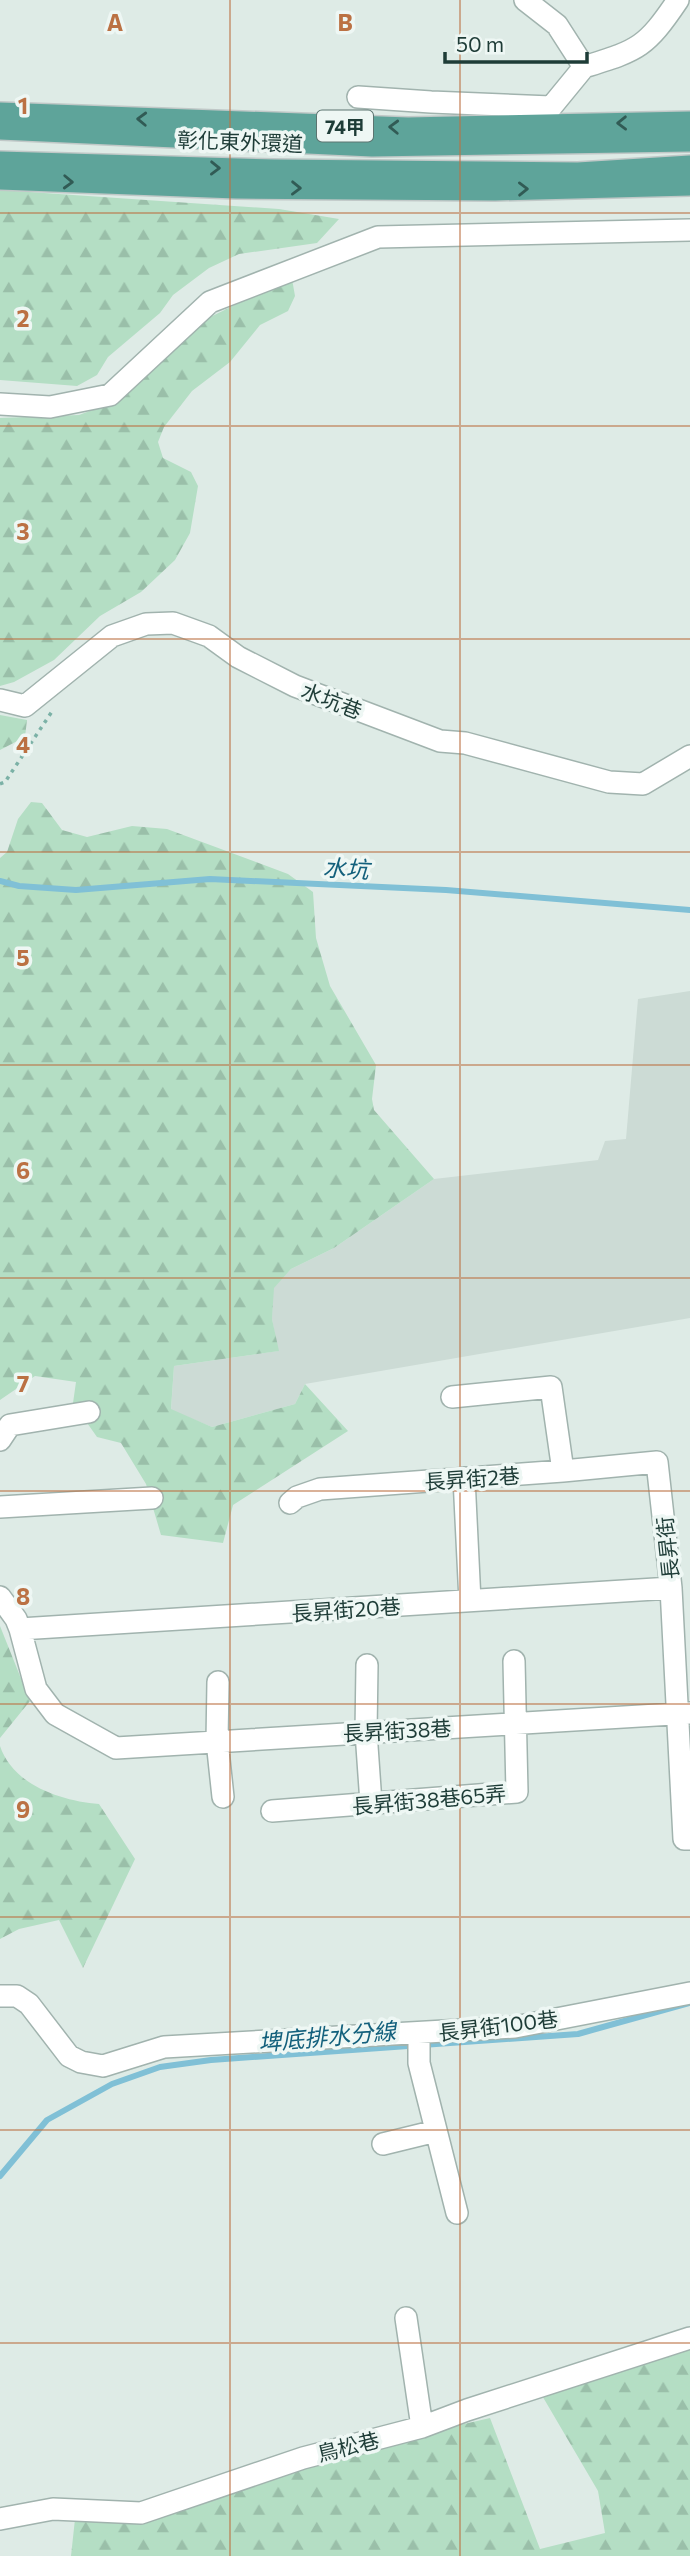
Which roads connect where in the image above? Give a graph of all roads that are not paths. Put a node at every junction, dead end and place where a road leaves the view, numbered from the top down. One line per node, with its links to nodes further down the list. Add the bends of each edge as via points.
1 (524, 0): 3 (lane, via 556,25)
2 (678, 0): 3 (lane, via 644,43 631,52)
3 (584, 67): 5 (lane)
4 (358, 97): 5 (lane)
5 (551, 107): 8 (lane)
6 (0, 113): 8 (main road, 74甲, one-way to 6, via 408,128)
7 (690, 122): 8 (main road, 74甲, one-way to 8)
8 (536, 125)
9 (0, 129): 10 (main road, 彰化東外環道 / 74甲, via 372,146)
10 (690, 141)
11 (0, 162): 12 (main road, 彰化東外環道 / 74甲, one-way to 12, via 578,173)
12 (690, 166)
13 (0, 179): 14 (main road, one-way to 14, via 236,188 495,190)
14 (690, 185)
15 (690, 230): 16 (lane, via 379,237 210,302 110,395 50,407)
16 (0, 404)
17 (0, 701): 18 (lane, 水坑巷, via 25,706 112,636 146,624 173,622 209,636 295,687 440,741 465,743 609,782 643,784)
18 (690, 756)
19 (452, 1397): 23 (lane, via 551,1387)
20 (89, 1412): 21 (lane, via 10,1425)
21 (0, 1440)
22 (657, 1462): 23 (lane, 長昇街2巷); 28 (lane, 長昇街)
23 (563, 1471): 24 (lane, 長昇街2巷)
24 (464, 1478): 26 (lane, 長昇街2巷, via 320,1489); 30 (lane)
25 (152, 1498): 27 (lane)
26 (290, 1503)
27 (0, 1507)
28 (671, 1588): 30 (lane, 長昇街20巷); 35 (lane, 長昇街)
29 (0, 1597): 31 (lane)
30 (470, 1601): 31 (lane, 長昇街20巷)
31 (20, 1629): 38 (lane, 長昇街38巷, via 36,1689 55,1714 116,1748)
32 (514, 1661): 36 (lane)
33 (367, 1665): 37 (lane)
34 (218, 1682): 38 (lane)
35 (684, 1713): 36 (lane, 長昇街38巷); 42 (lane, 長昇街, via 684,1839)
36 (514, 1723): 37 (lane, 長昇街38巷); 40 (lane, 長昇街38巷65弄, via 517,1792)
37 (366, 1732): 38 (lane, 長昇街38巷); 40 (lane)
38 (217, 1741): 39 (lane)
39 (223, 1797)
40 (371, 1803): 41 (lane, 長昇街38巷65弄)
41 (272, 1811)
42 (690, 1839)
43 (690, 1993): 45 (lane, 長昇街100巷, via 515,2027)
44 (0, 1996): 45 (lane, 長昇街100巷, via 17,1996 29,2004 69,2056 103,2066 164,2047)
45 (419, 2034): 46 (lane, via 419,2063)
46 (436, 2130): 47 (lane); 48 (lane)
47 (383, 2144)
48 (457, 2213)
49 (406, 2318): 51 (lane)
50 (690, 2338): 51 (lane, 鳥松巷)
51 (422, 2427): 52 (lane, 鳥松巷, via 303,2458 141,2513 52,2509)
52 (0, 2519)

